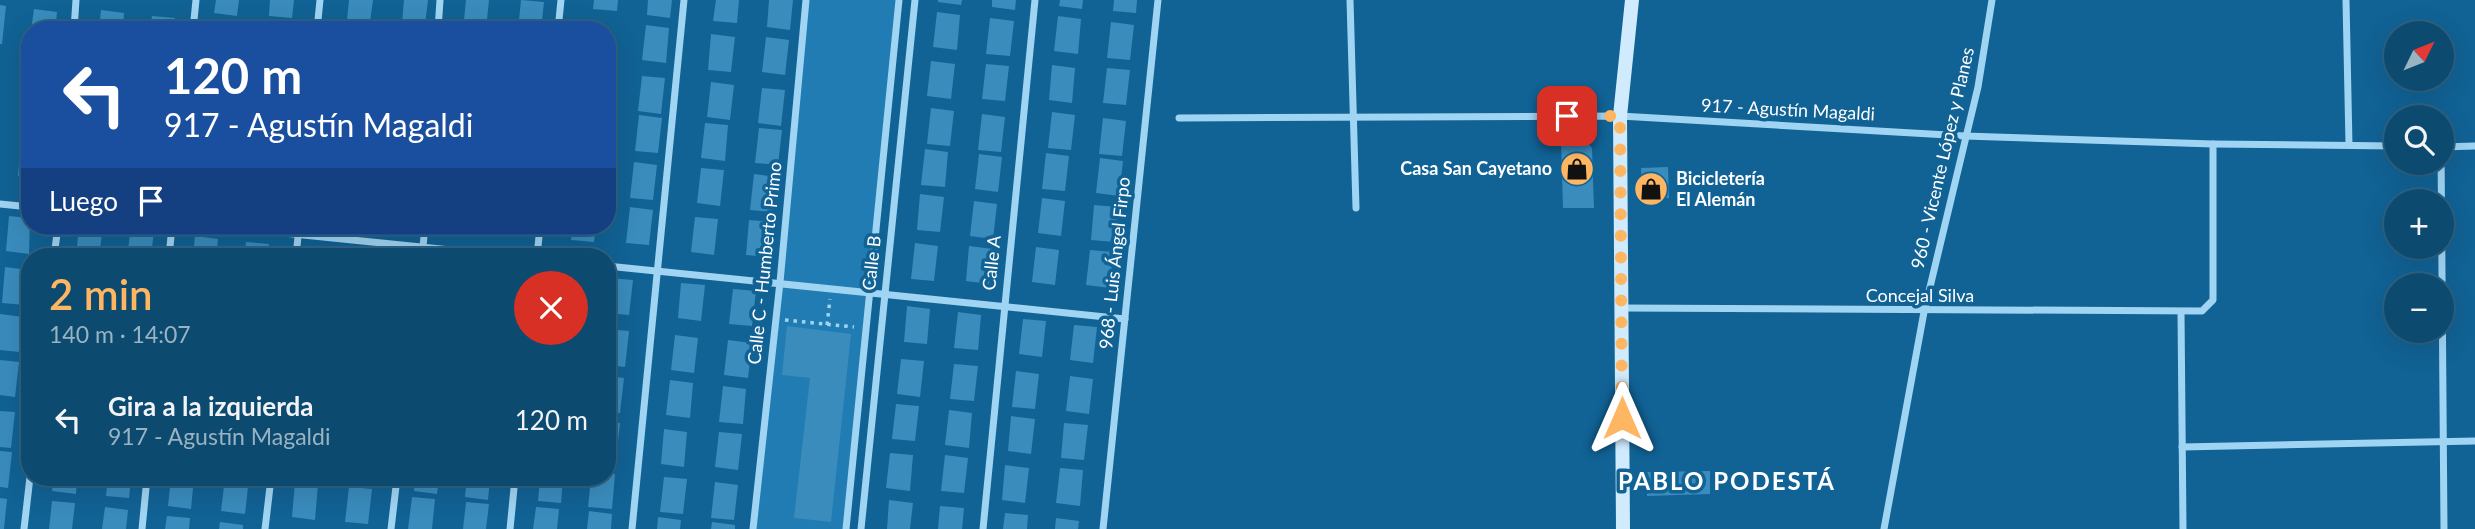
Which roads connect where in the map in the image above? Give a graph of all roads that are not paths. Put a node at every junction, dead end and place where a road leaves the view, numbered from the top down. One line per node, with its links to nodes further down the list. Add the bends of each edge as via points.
1 (76, 0): 16 (street)
2 (196, 0): 17 (street)
3 (320, 0): 18 (street)
4 (440, 0): 19 (street)
5 (561, 0): 20 (street)
6 (684, 0): 39 (street)
7 (806, 0): 40 (street, Calle C - Humberto Primo)
8 (900, 0): 41 (street, Calle B)
9 (915, 0): 42 (street, Calle B)
10 (1035, 0): 43 (street, Calle A)
11 (1158, 0): 47 (street, 968 - Luis Ángel Firpo)
12 (1350, 0): 22 (street)
13 (1632, 0): 21 (main road)
14 (1992, 0): 24 (street, 960 - Vicente López y Planes)
15 (2346, 0): 26 (street)
16 (75, 21)
17 (194, 21)
18 (318, 21)
19 (439, 21)
20 (559, 21)
21 (1620, 116): 22 (street, 917 - Agustín Magaldi); 24 (street, 917 - Agustín Magaldi); 44 (main road)
22 (1353, 117): 23 (street, 917 - Agustín Magaldi); 33 (street)
23 (1179, 118)
24 (1965, 136): 25 (street, 917 - Agustín Magaldi); 45 (street, 960 - Vicente López y Planes)
25 (2213, 144): 26 (street, 917 - Agustín Magaldi); 46 (street, Concejal Silva, via 2213,300 2202,312)
26 (2349, 145): 27 (street, 917 - Agustín Magaldi)
27 (2384, 146)
28 (2475, 146): 29 (street)
29 (2454, 147)
30 (2441, 175): 49 (street)
31 (0, 204): 32 (street)
32 (21, 206)
33 (1356, 208)
34 (298, 235): 36 (street); 37 (street)
35 (424, 235): 37 (street)
36 (297, 248)
37 (423, 248)
38 (616, 267): 39 (street)
39 (659, 272): 40 (street); 61 (street)
40 (780, 282): 41 (street); 62 (street, Calle C - Humberto Primo)
41 (870, 291): 42 (street); 63 (street, Calle B)
42 (884, 293): 43 (street); 64 (street, Calle B)
43 (1003, 305): 47 (street); 65 (street, Calle A)
44 (1622, 307): 45 (street, Concejal Silva); 67 (main road)
45 (1924, 312): 46 (street, Concejal Silva); 68 (street, 960 - Vicente López y Planes)
46 (2181, 312): 50 (street)
47 (1125, 319): 66 (street, 968 - Luis Ángel Firpo)
48 (2475, 441): 49 (street)
49 (2444, 442): 50 (street); 70 (street)
50 (2182, 447): 69 (street)
51 (29, 486): 56 (street)
52 (146, 486): 57 (street)
53 (270, 486): 58 (street)
54 (396, 486): 59 (street)
55 (514, 486): 60 (street)
56 (24, 529)
57 (142, 529)
58 (265, 529)
59 (391, 529)
60 (510, 529)
61 (632, 529)
62 (753, 529)
63 (846, 529)
64 (861, 529)
65 (983, 529)
66 (1103, 529)
67 (1623, 529)
68 (1884, 529)
69 (2183, 529)
70 (2444, 529)

